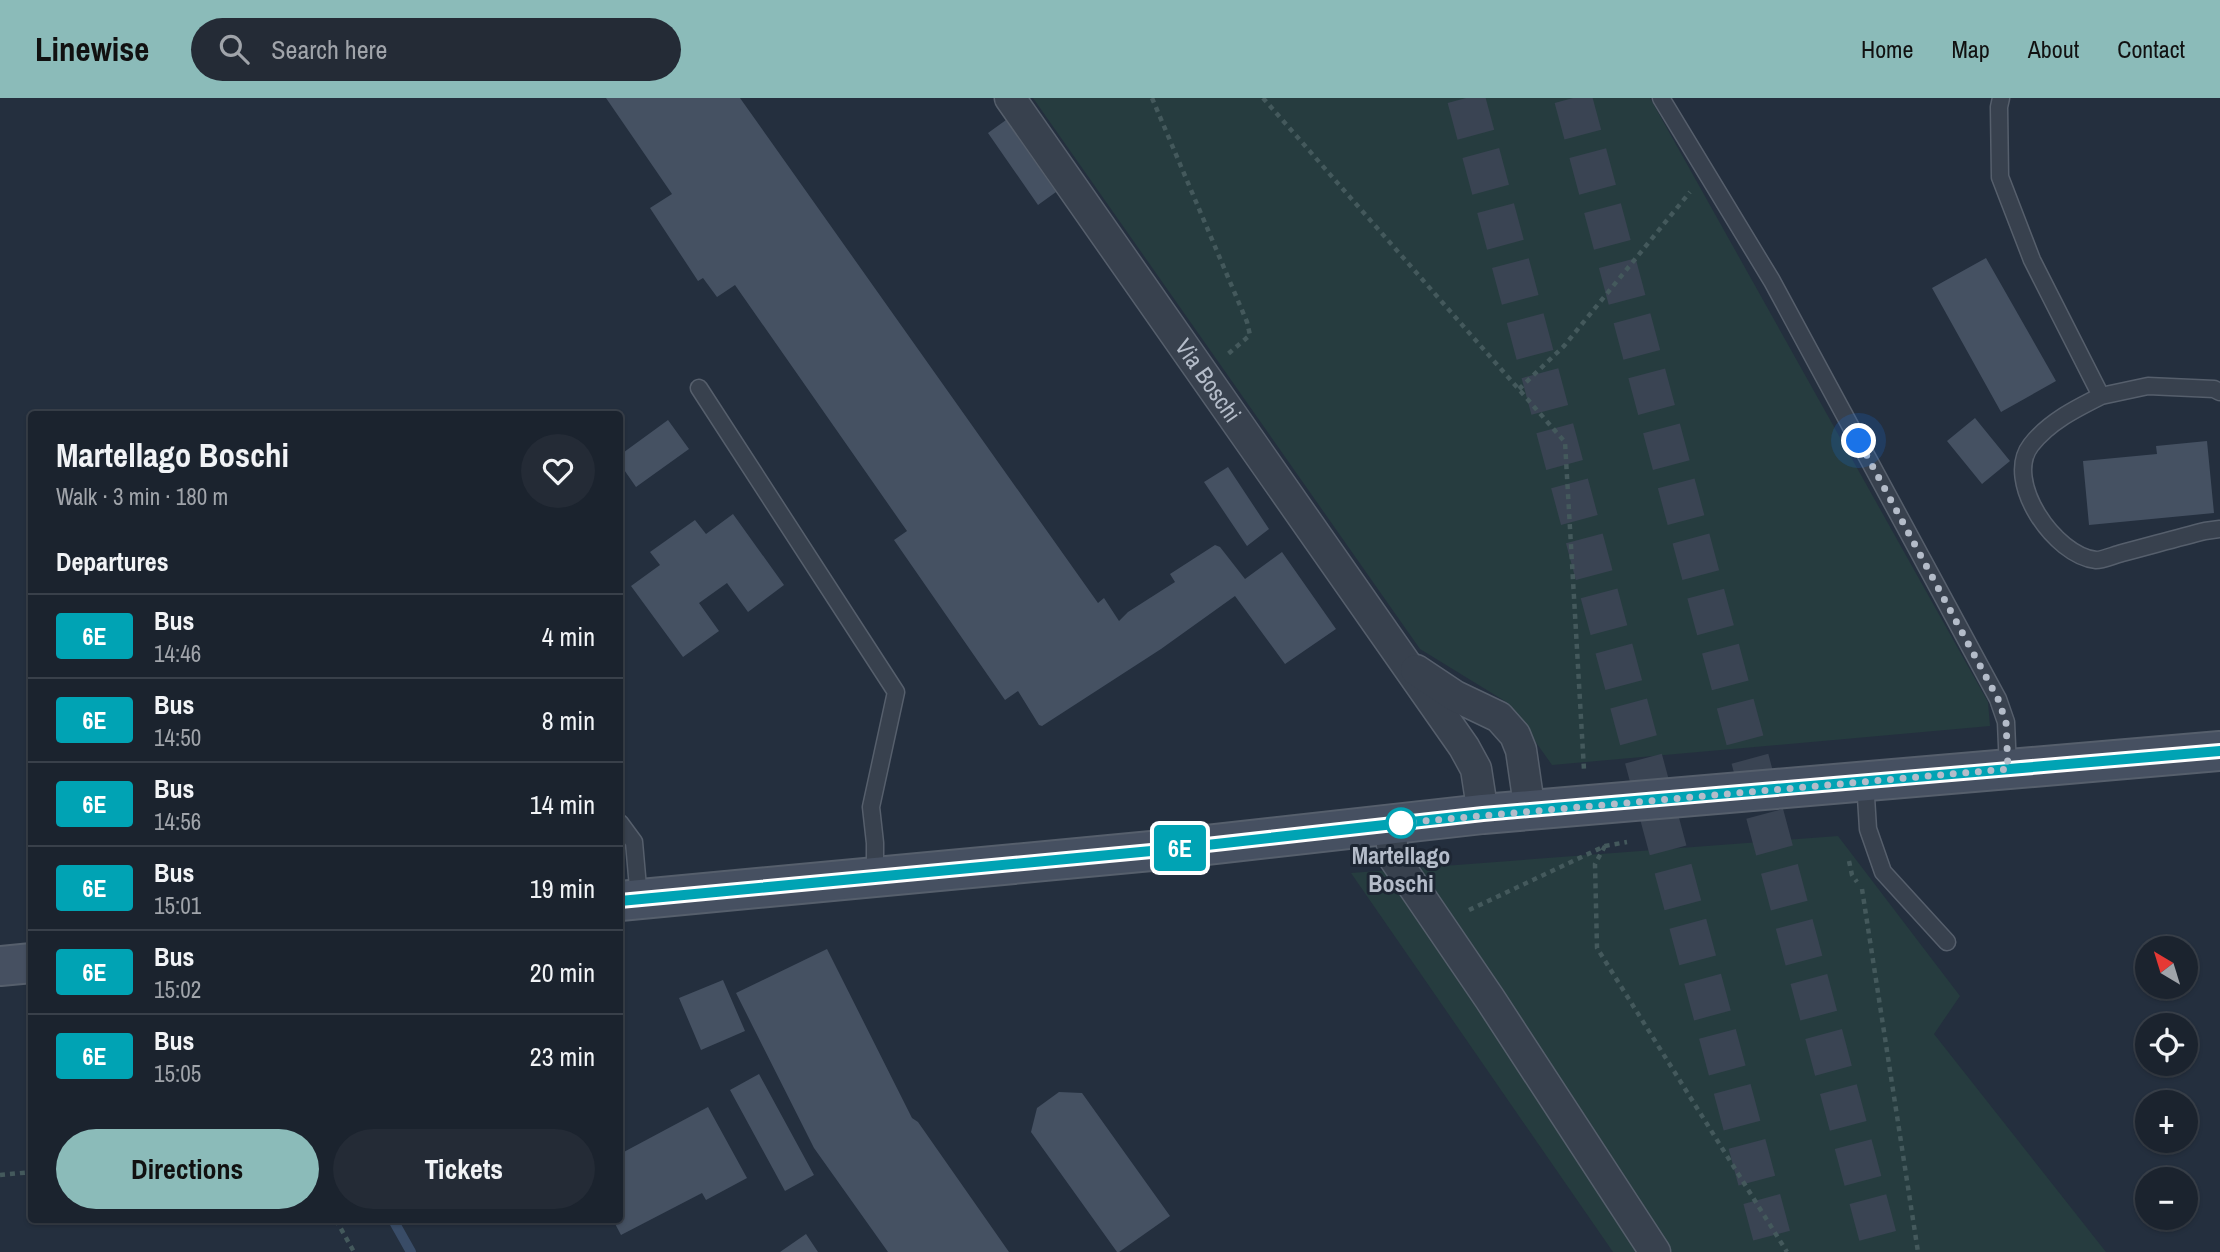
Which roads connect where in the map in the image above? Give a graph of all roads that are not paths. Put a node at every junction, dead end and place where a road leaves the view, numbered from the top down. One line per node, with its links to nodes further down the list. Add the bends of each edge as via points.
1 (1010, 98): 8 (street, Via Boschi)
2 (1661, 98): 10 (lane, via 1772,281 1998,699 2006,722)
3 (2001, 98): 6 (lane, via 2000,177 2032,260)
4 (699, 388): 16 (lane, via 896,692 871,807)
5 (2220, 392): 6 (lane, via 2148,386)
6 (2101, 396): 7 (lane, via 2060,417 2029,447 2022,473 2032,505 2048,531 2071,551 2097,560)
7 (2220, 529)
8 (1407, 664): 12 (street, via 1455,696 1499,717 1515,735); 13 (street, Via Boschi, via 1476,769)
9 (2220, 751): 10 (main road)
10 (2008, 769): 11 (main road)
11 (1865, 781): 12 (main road); 18 (lane, via 1868,829 1883,872)
12 (1530, 811): 13 (main road)
13 (1483, 814): 14 (main road)
14 (1389, 824): 16 (main road); 21 (street, via 1394,858)
15 (623, 826): 17 (lane, via 634,842)
16 (875, 876): 17 (main road)
17 (629, 900)
18 (1947, 942)
19 (28, 962): 20 (main road)
20 (0, 966)
21 (1655, 1252)

